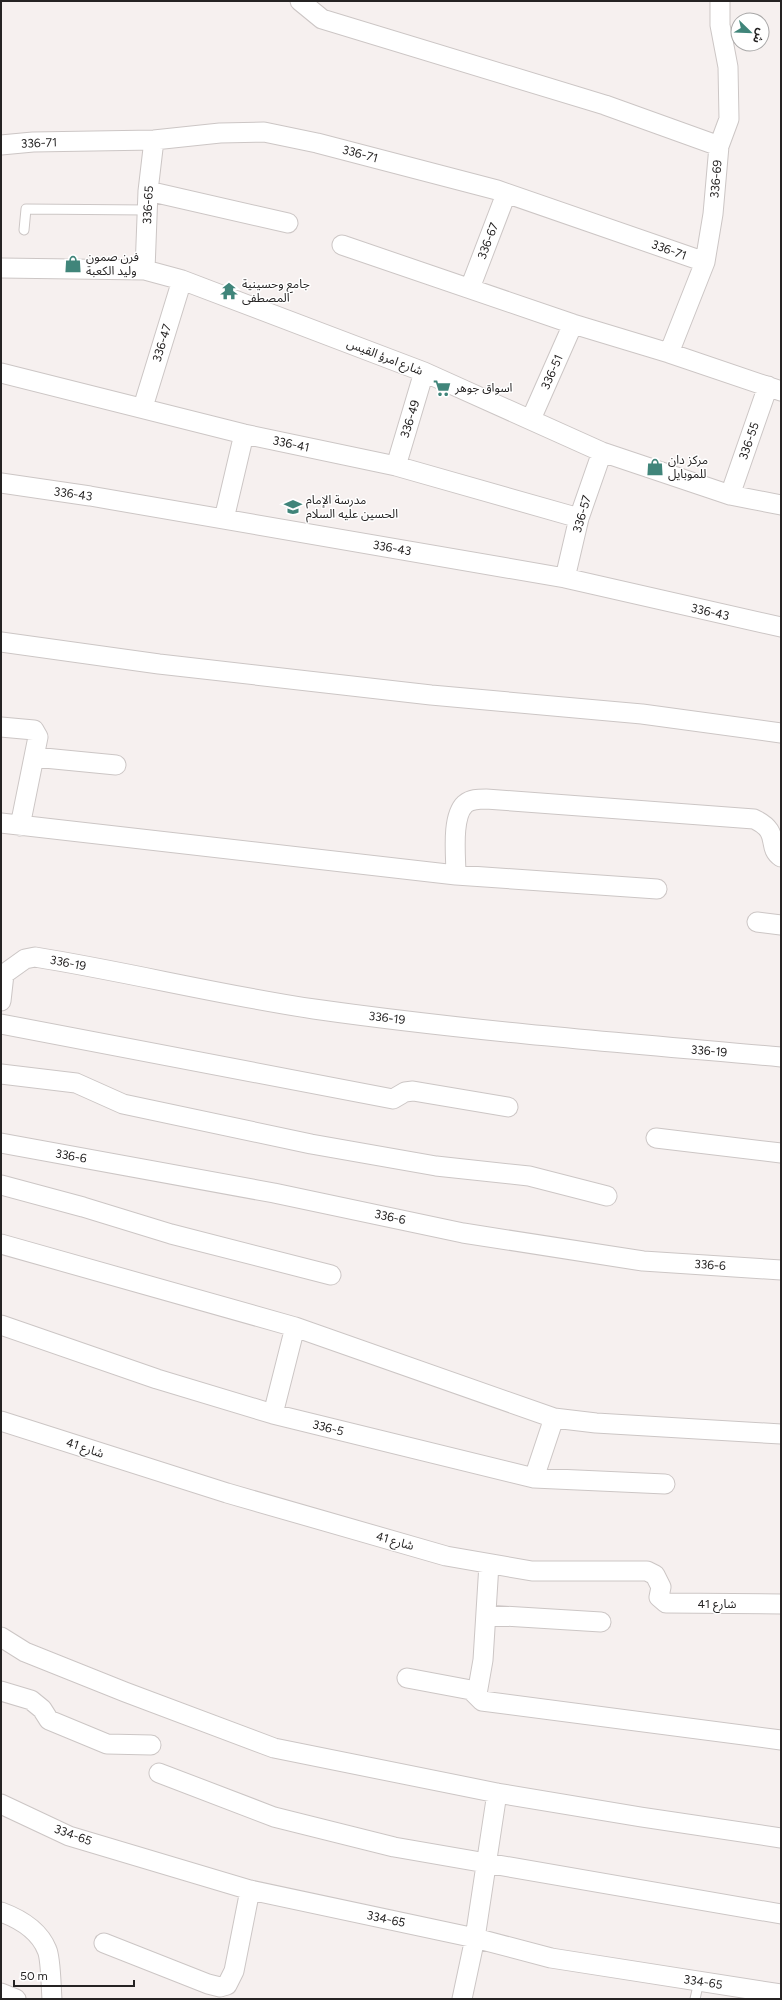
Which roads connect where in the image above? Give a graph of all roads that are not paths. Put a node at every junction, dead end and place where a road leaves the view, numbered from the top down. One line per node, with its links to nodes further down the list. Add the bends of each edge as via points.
1 (300, 1): 5 (street, via 322,18 605,105)
2 (720, 1): 5 (street, 336-69, via 720,25 728,67 729,119)
3 (154, 140): 4 (street, 336-71); 6 (street, 336-65); 7 (street, 336-71, via 220,133 264,132 317,143)
4 (1, 145)
5 (719, 146): 12 (street, 336-69, via 713,214)
6 (148, 191): 8 (street, 336-65); 9 (street)
7 (506, 194): 12 (street, 336-71); 16 (street, 336-67)
8 (147, 210): 10 (lane, via 26,209); 14 (street, 336-65)
9 (288, 223)
10 (24, 230)
11 (342, 245): 16 (street)
12 (705, 262): 18 (street, 336-69)
13 (1, 268): 14 (street, شارع امرؤ القيس)
14 (144, 270): 15 (street, شارع امرؤ القيس)
15 (182, 280): 19 (street, شارع امرؤ القيس); 22 (street, 336-47)
16 (470, 288): 17 (street)
17 (573, 324): 18 (street); 23 (street, 336-51)
18 (669, 352): 21 (street)
19 (424, 372): 23 (street, شارع امرؤ القيس); 26 (street, 336-49)
20 (1, 373): 22 (street, 336-41)
21 (774, 389): 28 (street, 336-55)
22 (143, 407): 24 (street, 336-41)
23 (532, 419): 25 (street, شارع امرؤ القيس)
24 (244, 434): 26 (street, 336-41); 31 (street)
25 (602, 452): 28 (street, شارع امرؤ القيس); 30 (street, 336-57)
26 (396, 466): 30 (street, 336-41)
27 (1, 483): 31 (street, 336-43)
28 (730, 495): 29 (street, شارع امرؤ القيس)
29 (781, 505)
30 (580, 518): 32 (street, 336-57)
31 (224, 519): 32 (street, 336-43)
32 (566, 578): 33 (street, 336-43)
33 (781, 627)
34 (1, 642): 36 (street, via 158,664 431,695 642,714)
35 (1, 727): 37 (street, via 34,730 38,737)
36 (781, 733)
37 (34, 757): 38 (street); 40 (street)
38 (116, 765)
39 (1, 823): 40 (street)
40 (20, 826): 42 (street)
41 (781, 857): 42 (street, via 774,848 773,836 766,824 754,819 486,799 466,803 456,820)
42 (456, 875): 43 (street)
43 (658, 889)
44 (757, 922): 45 (street)
45 (781, 925)
46 (2, 974): 47 (street); 49 (street, 336-19, via 25,958 35,957 314,1009 524,1034)
47 (1, 1002)
48 (1, 1024): 51 (street, via 393,1099 405,1092 413,1091)
49 (781, 1057)
50 (1, 1074): 56 (street, via 76,1083 123,1104 311,1144 436,1166 529,1176)
51 (508, 1107)
52 (656, 1138): 54 (street)
53 (1, 1143): 58 (street, 336-6, via 274,1193 463,1233 643,1261)
54 (781, 1153)
55 (1, 1185): 59 (street, via 171,1234)
56 (607, 1196)
57 (1, 1244): 61 (street)
58 (781, 1270)
59 (331, 1275)
60 (1, 1325): 62 (street, 336-5, via 157,1379)
61 (295, 1327): 62 (street); 63 (street)
62 (273, 1414): 66 (street, 336-5)
63 (554, 1418): 65 (street, via 596,1423); 66 (street)
64 (1, 1421): 68 (street, شارع 41, via 234,1495 446,1556)
65 (781, 1434)
66 (534, 1478): 67 (street, 336-5)
67 (665, 1484)
68 (489, 1564): 69 (street, شارع 41, via 532,1571 647,1570 655,1575 660,1587 659,1597 666,1603); 70 (street)
69 (781, 1604)
70 (486, 1615): 71 (street); 75 (street)
71 (601, 1622)
72 (1, 1637): 79 (street, via 32,1655 274,1748)
73 (407, 1678): 75 (street, via 471,1690)
74 (1, 1691): 77 (street, via 30,1700 42,1709 49,1720 107,1744)
75 (478, 1694): 76 (street, via 482,1701)
76 (781, 1740)
77 (151, 1745)
78 (159, 1773): 82 (street, via 274,1817 394,1847)
79 (498, 1793): 81 (street); 82 (street)
80 (1, 1804): 83 (street, 334-65, via 69,1836)
81 (781, 1838)
82 (486, 1863): 85 (street); 86 (street)
83 (250, 1890): 86 (street, 334-65); 87 (street, via 234,1971 227,1985 220,1987 208,1984)
84 (1, 1912): 92 (street, via 21,1920 37,1934 48,1951)
85 (781, 1914)
86 (475, 1938): 88 (street, 334-65, via 551,1958); 93 (street)
87 (104, 1943)
88 (697, 1990): 90 (street, 334-65)
89 (1, 1993): 91 (street)
90 (781, 1994)
91 (16, 1999)
92 (52, 1999)
93 (462, 1999)

